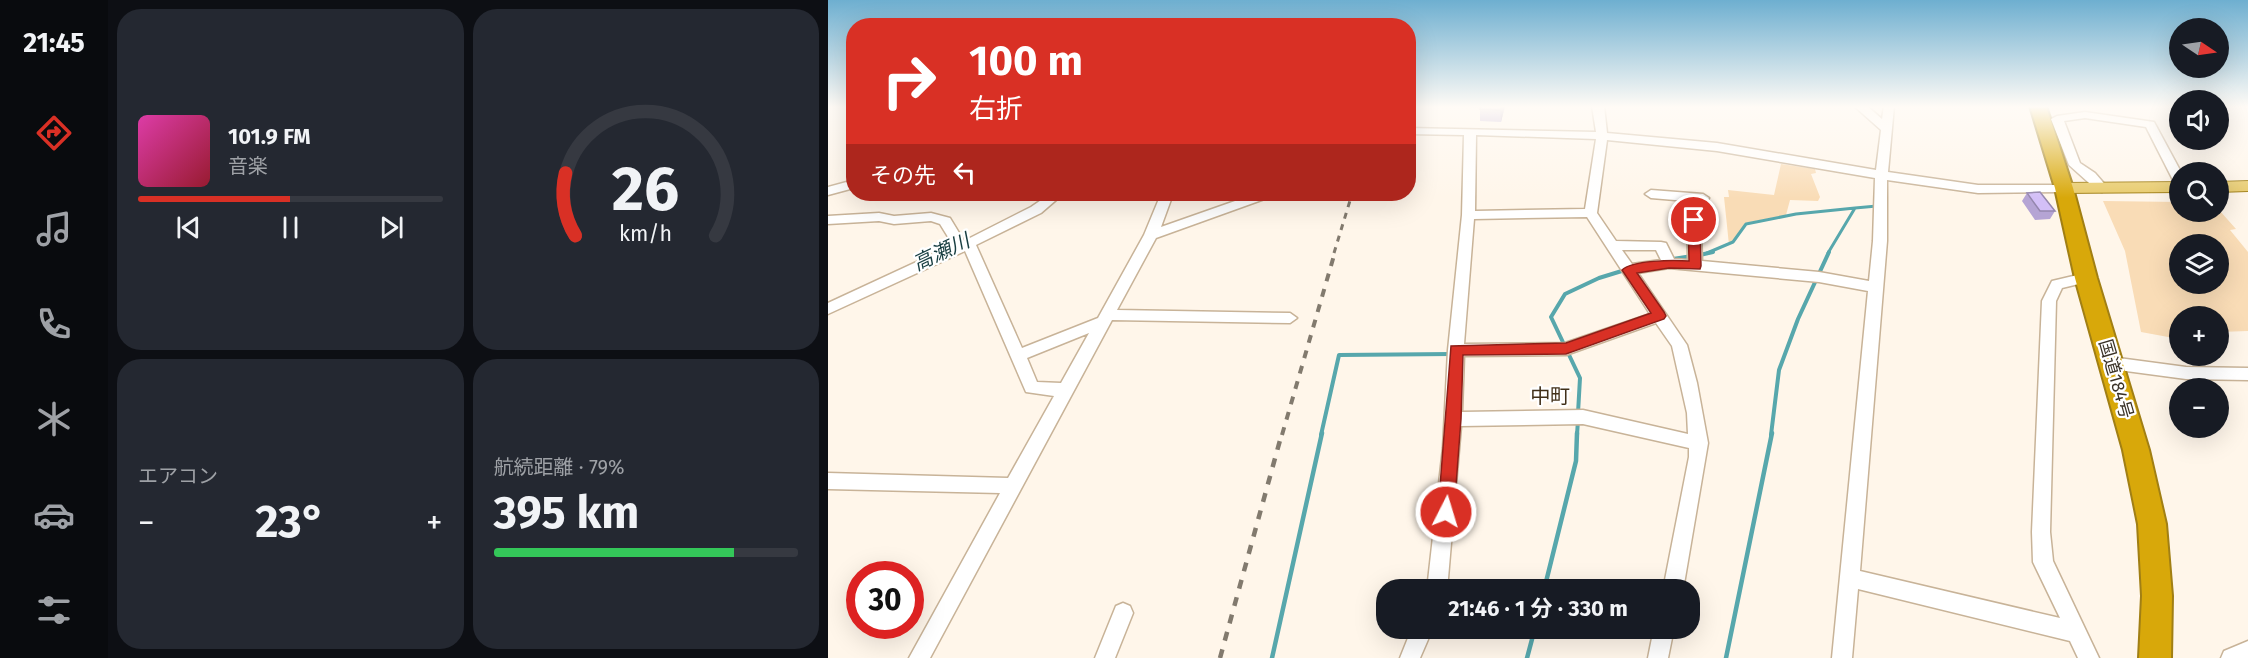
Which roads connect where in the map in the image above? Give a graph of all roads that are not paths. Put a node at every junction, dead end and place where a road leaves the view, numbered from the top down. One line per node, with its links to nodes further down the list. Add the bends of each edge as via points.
1 (1470, 137): 22 (street)
2 (1602, 137): 21 (street)
3 (1620, 137): 9 (street, via 1716,146)
4 (1884, 137): 9 (street)
5 (2048, 137): 14 (highway, 国道184号)
6 (2064, 137): 15 (street, via 2075,165)
7 (2157, 137): 8 (street)
8 (2170, 162)
9 (1881, 176): 14 (street, via 1980,189); 31 (street)
10 (846, 186): 16 (street)
11 (2229, 186): 12 (main road)
12 (2248, 186)
13 (2169, 187): 15 (main road)
14 (2064, 188): 15 (main road); 30 (highway, 国道184号)
15 (2102, 188)
16 (828, 191)
17 (1651, 194): 28 (street, via 1698,197)
18 (1048, 201): 26 (street)
19 (1164, 201): 24 (street)
20 (1247, 201): 24 (street)
21 (1591, 213): 22 (street); 25 (street)
22 (1468, 215): 36 (street)
23 (828, 220): 26 (street, via 931,217 945,221)
24 (1152, 235): 34 (street)
25 (1612, 245): 27 (street, via 1661,246); 29 (street)
26 (965, 246): 32 (street); 37 (street)
27 (1669, 263): 28 (street); 29 (street)
28 (1695, 266): 31 (street, via 1818,277)
29 (1628, 270): 33 (street)
30 (2086, 278): 38 (highway, 国道184号); 49 (street, via 2057,284 2049,301 2041,471 2043,562)
31 (1875, 287): 45 (street)
32 (828, 309)
33 (1660, 316): 36 (street, via 1566,349); 42 (street, via 1679,345)
34 (1106, 318): 35 (street); 37 (street); 40 (street)
35 (1290, 318)
36 (1456, 350): 41 (street)
37 (1019, 355): 40 (street, via 1032,388)
38 (2111, 363): 39 (street); 59 (highway, 国道184号, via 2152,524 2157,596)
39 (2246, 377)
40 (1067, 390): 44 (street)
41 (1454, 419): 42 (street, via 1582,417); 46 (street)
42 (1699, 443): 47 (street)
43 (828, 481): 44 (street)
44 (1014, 486): 53 (street)
45 (1850, 578): 49 (street); 57 (street)
46 (1438, 579)
47 (1675, 579)
48 (1123, 613): 54 (street)
49 (2075, 632): 58 (street)
50 (1418, 639): 55 (street)
51 (1662, 639): 56 (street)
52 (2248, 651): 60 (street)
53 (919, 658)
54 (1105, 658)
55 (1410, 658)
56 (1658, 658)
57 (1842, 658)
58 (2089, 658)
59 (2155, 658)
60 (2231, 658)

